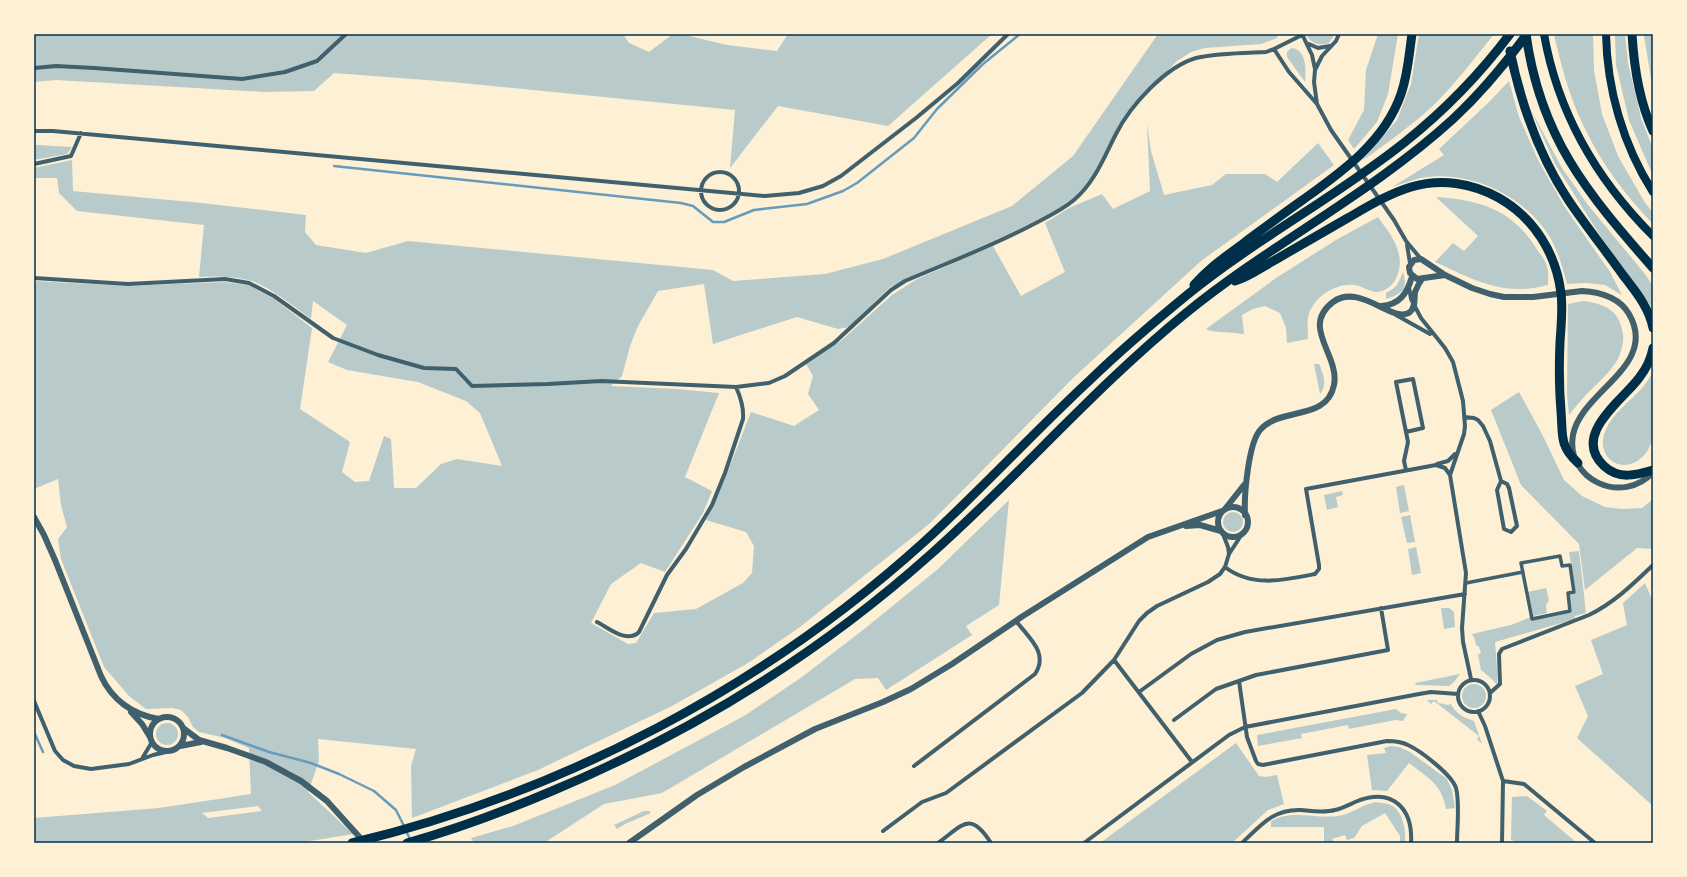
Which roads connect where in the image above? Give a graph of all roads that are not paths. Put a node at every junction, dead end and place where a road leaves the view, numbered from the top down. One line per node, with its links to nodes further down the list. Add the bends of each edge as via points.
1 (346, 34): 15 (street, via 317,61 285,72 242,79 94,68)
2 (1008, 34): 24 (street, via 958,83 841,176 810,190 793,194 765,196)
3 (1339, 34): 13 (street)
4 (1412, 34): 37 (highway, via 1401,95 1376,139 1331,179 1215,263)
5 (1506, 34): 41 (highway, via 1524,106 1546,159 1569,200 1645,306)
6 (1510, 34): 37 (highway, via 1443,109 1406,141)
7 (1526, 34): 30 (highway, via 1535,82 1550,126 1560,146 1611,221); 35 (highway, via 1496,74 1452,119 1404,159)
8 (1544, 34): 25 (main road, via 1560,94 1586,153 1621,202)
9 (1606, 34): 23 (main road, via 1610,79 1619,116 1632,152)
10 (1632, 34): 19 (highway, via 1633,58 1640,95)
11 (1302, 35): 12 (street); 14 (street)
12 (1305, 41): 13 (street, via 1318,48); 16 (street, via 1312,55)
13 (1332, 45): 16 (street, via 1322,56)
14 (1274, 49): 17 (street, via 1289,72); 44 (street, via 1266,52 1205,56 1176,68 1131,110 1096,174 1087,187 1065,207 1012,235 905,281 891,290 834,342 785,376 769,383)
15 (34, 68)
16 (1315, 70): 17 (street)
17 (1317, 104): 26 (street, via 1331,130)
18 (34, 131): 20 (street)
19 (1653, 132)
20 (81, 133): 21 (street, via 71,156); 22 (street)
21 (34, 164)
22 (702, 190): 24 (street); 24 (street, via 706,180 719,173 734,178); 24 (street, via 702,198 707,205 718,210 734,204)
23 (1653, 192)
24 (739, 193)
25 (1653, 236)
26 (1406, 241): 27 (street); 28 (street)
27 (1421, 259): 28 (street); 29 (street)
28 (1410, 263): 32 (street, via 1409,270)
29 (1428, 264): 31 (street); 34 (street, via 1430,270)
30 (1653, 268)
31 (1445, 275): 34 (street); 48 (street, via 1490,294 1518,297 1582,291 1601,294 1619,303 1630,315 1635,338 1630,358 1586,410 1576,426 1573,446)
32 (1412, 276): 34 (street, via 1417,279); 36 (street)
33 (34, 278): 44 (street, via 128,284 224,279 249,282 274,296 333,338 378,355 424,368 456,369 472,386 601,381)
34 (1424, 278): 38 (street, via 1416,291)
35 (1222, 286): 48 (highway, via 1239,280 1402,190 1435,183 1449,183 1475,187 1491,194 1516,209 1536,230 1547,247 1555,269 1562,306 1559,360 1563,443); 94 (highway, via 1142,350 967,520 901,580 788,665 719,709 628,757 475,822)
36 (1409, 286): 38 (street); 39 (street, via 1398,301)
37 (1186, 295): 92 (highway, via 1090,380 925,541 840,612 773,659 706,701 622,745 532,785 440,819)
38 (1414, 305): 40 (street, via 1407,314); 42 (street)
39 (1381, 306): 40 (street); 54 (street, via 1354,297 1344,297 1326,309 1320,328 1321,338 1334,366 1332,393 1314,410 1277,418 1260,430 1255,438)
40 (1393, 313): 42 (street)
41 (1653, 328)
42 (1434, 336): 45 (street, via 1453,362 1460,385)
43 (1653, 348): 51 (highway, via 1640,377 1601,421 1594,442 1598,459 1616,474 1632,475)
44 (736, 387): 69 (street, via 742,398 743,419 712,506 667,575 639,632 634,637 627,638)
45 (1464, 417): 47 (street, via 1464,434); 53 (street, via 1474,418 1483,426)
46 (1406, 432): 46 (street, via 1396,382 1413,379 1423,428); 50 (street)
47 (1459, 449): 49 (street, via 1448,461); 52 (street)
48 (1578, 463): 51 (street, via 1593,480 1616,488 1638,484)
49 (1436, 465): 50 (street); 52 (street, via 1445,468)
50 (1406, 470): 63 (street, via 1306,489 1319,569 1315,574 1280,580 1253,580)
51 (1653, 471)
52 (1450, 475): 65 (street)
53 (1501, 481): 53 (street, via 1498,490 1504,529 1511,532 1517,526 1509,488)
54 (1246, 482): 55 (street); 56 (street)
55 (1223, 511): 56 (street, via 1233,507); 58 (street); 59 (street, via 1218,519)
56 (1246, 515): 60 (street, via 1247,524)
57 (34, 517): 77 (street, via 55,560 104,682 114,696)
58 (1177, 527): 59 (street, via 1200,525); 68 (street, via 1148,537)
59 (1222, 532): 60 (street, via 1230,537); 61 (street)
60 (1242, 534): 61 (street)
61 (1229, 554): 63 (street)
62 (1653, 565): 74 (street, via 1600,610 1502,649 1499,654 1500,684)
63 (1225, 567): 70 (street, via 1208,582 1147,613)
64 (1523, 572): 64 (street, via 1532,619 1570,611 1568,593 1574,592 1570,565 1562,566 1560,556 1521,563); 65 (street)
65 (1466, 583): 66 (street)
66 (1465, 594): 67 (street); 71 (street, via 1462,628)
67 (1381, 608): 72 (street, via 1388,650 1256,675); 73 (street, via 1245,632 1217,640 1191,654)
68 (1016, 621): 89 (street, via 1040,651 1041,660 1035,674); 95 (street, via 911,689 815,729 744,767 697,794)
69 (597, 622)
70 (1114, 660): 73 (street); 91 (street, via 1077,697 946,793 922,802)
71 (1471, 680): 74 (street, via 1476,679 1486,684); 75 (street, via 1461,686)
72 (1239, 681): 80 (street, via 1216,689); 81 (street)
73 (1139, 692): 88 (street)
74 (1490, 693): 78 (street, via 1489,702)
75 (1458, 694): 78 (street, via 1460,703 1466,709); 81 (street, via 1431,692)
76 (34, 702): 87 (street, via 55,751 68,763 79,768 91,769 129,764)
77 (128, 708): 79 (street, via 143,716); 83 (street, via 142,724)
78 (1478, 711): 90 (street)
79 (159, 719): 82 (street, via 172,718); 83 (street, via 151,728)
80 (1174, 720)
81 (1245, 727): 88 (street, via 1229,735); 101 (street, via 1256,761 1263,765 1387,741 1408,745 1453,781 1457,797)
82 (183, 728): 84 (street); 85 (street, via 184,737)
83 (151, 740): 86 (street, via 158,749); 87 (street)
84 (204, 742): 85 (street); 93 (street, via 266,762 301,781 326,801)
85 (180, 746): 86 (street)
86 (166, 752): 87 (street)
87 (141, 759)
88 (1192, 762): 98 (street)
89 (914, 766)
90 (1503, 781): 102 (street); 103 (street, via 1524,784)
91 (883, 831)
92 (352, 843)
93 (365, 843)
94 (407, 843)
95 (629, 843)
96 (938, 843): 97 (street, via 965,824 975,824)
97 (991, 843)
98 (1084, 843)
99 (1242, 843): 100 (street, via 1262,824 1280,812 1334,810 1361,800 1380,797 1397,802 1406,811)
100 (1411, 843)
101 (1457, 843)
102 (1502, 843)
103 (1595, 843)

